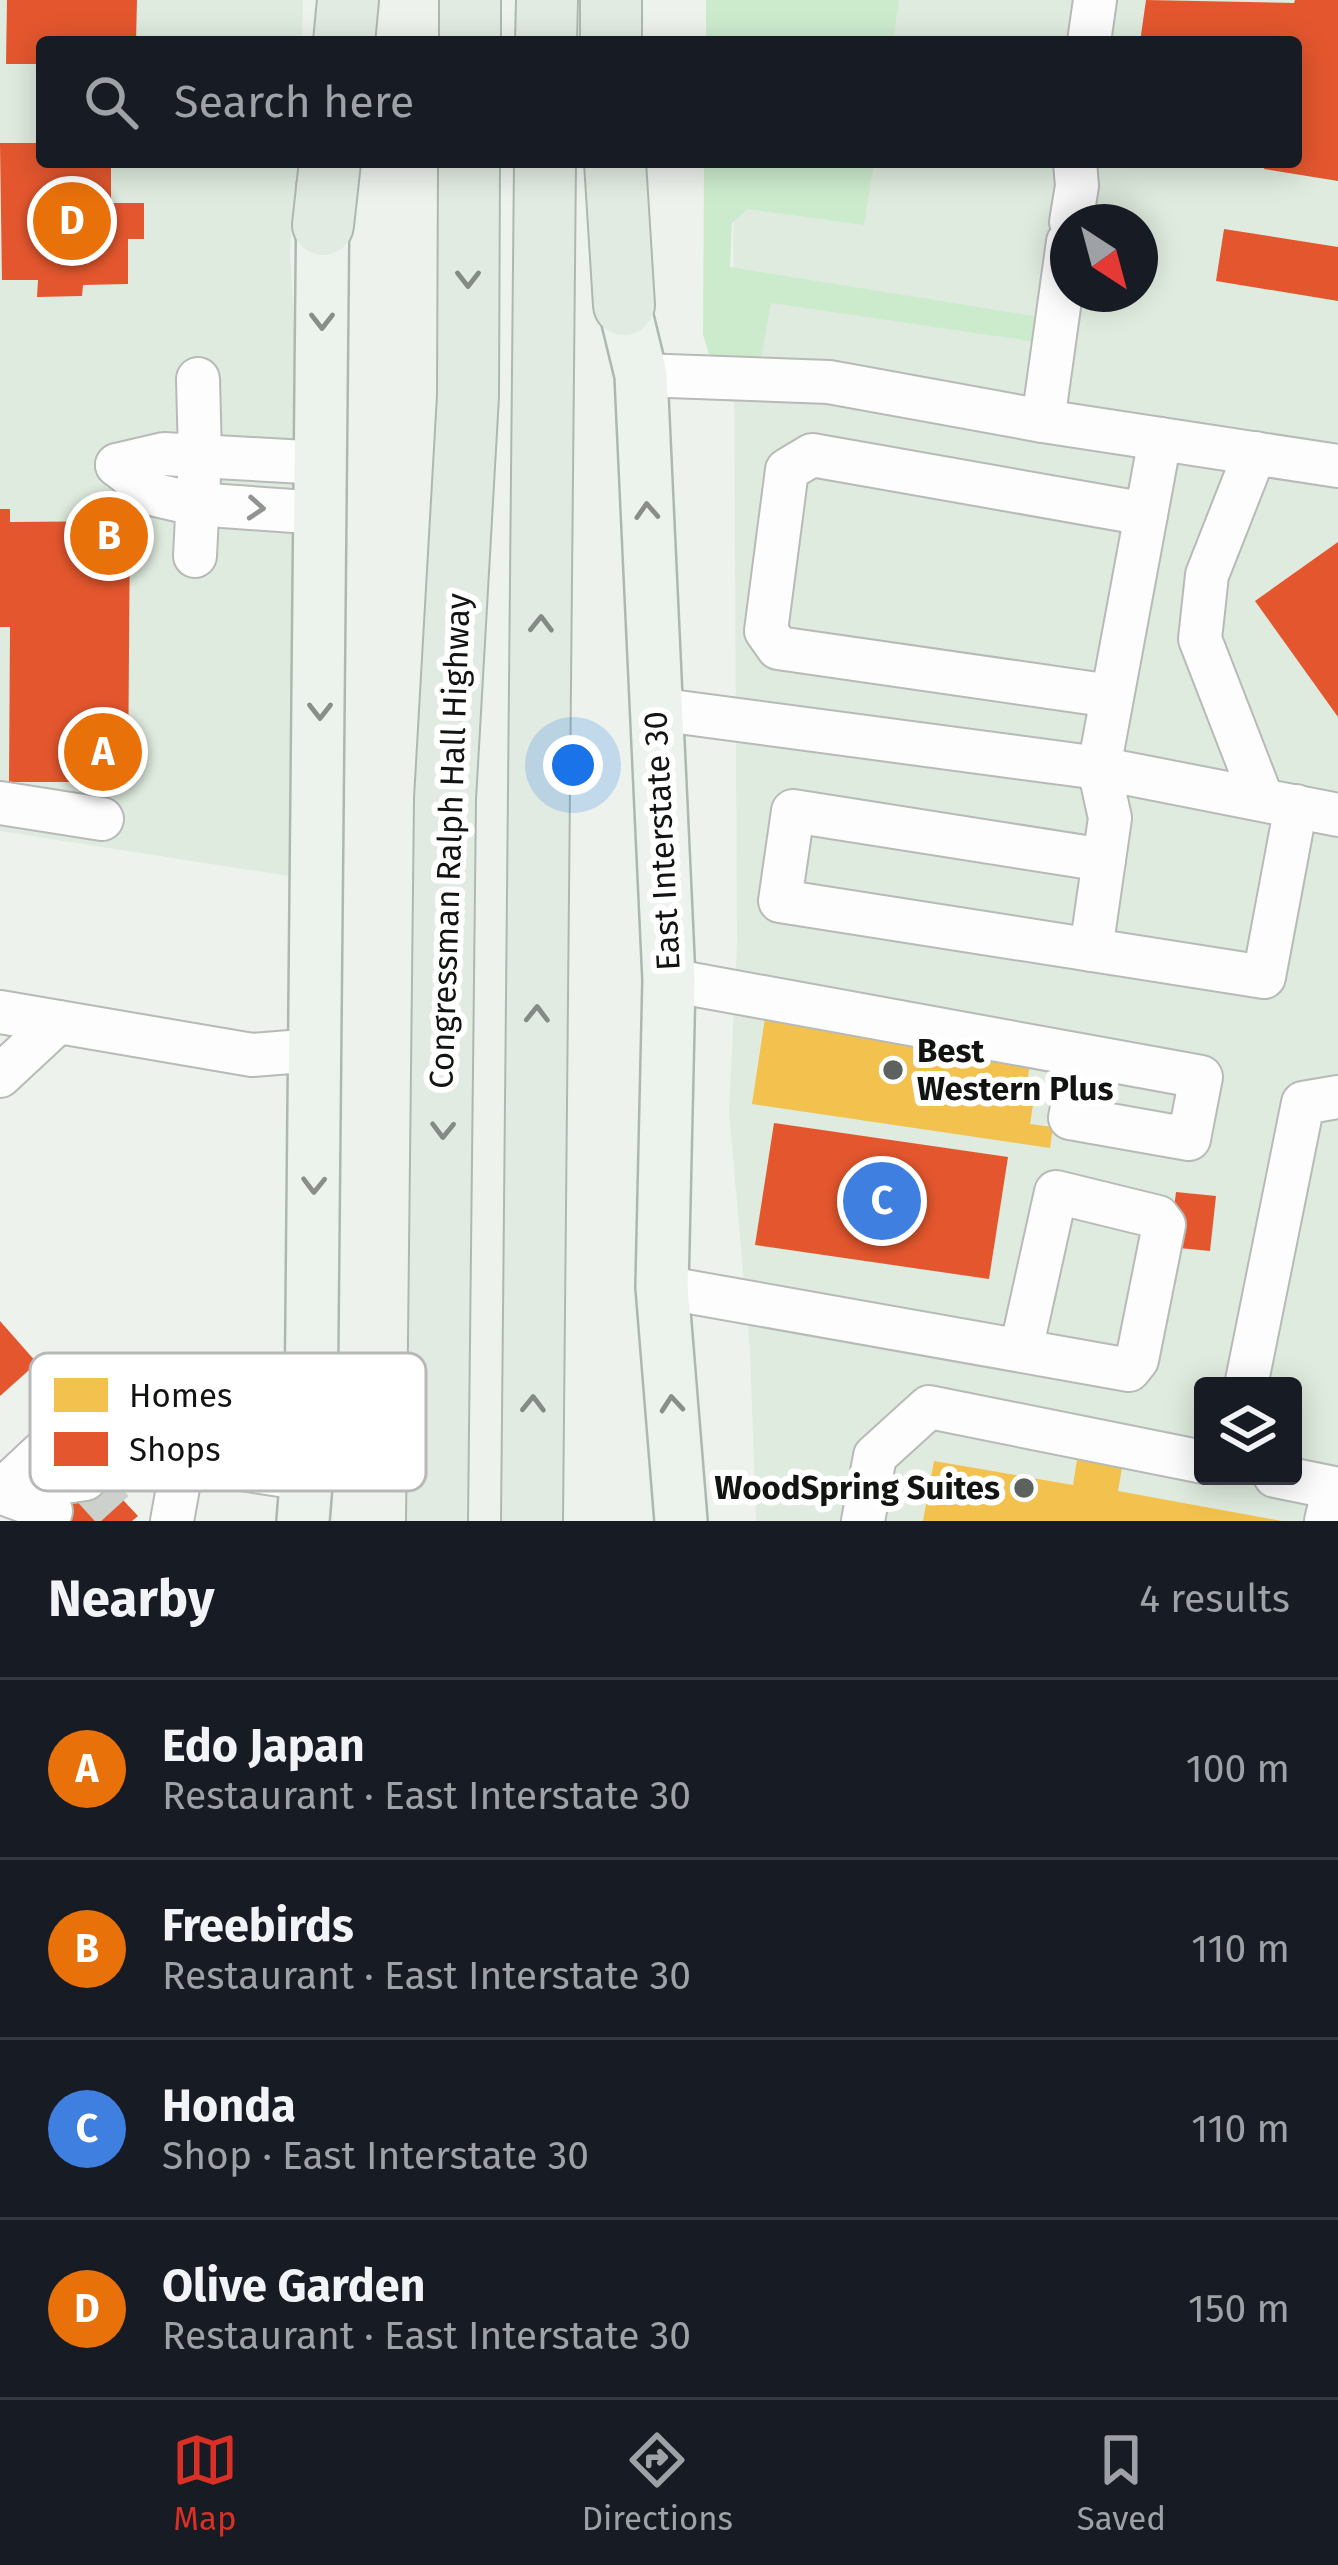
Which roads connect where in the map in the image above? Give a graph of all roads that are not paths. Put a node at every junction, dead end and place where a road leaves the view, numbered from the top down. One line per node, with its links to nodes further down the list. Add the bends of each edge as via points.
1 (324, 0): 8 (main road)
2 (348, 0): 9 (highway)
3 (470, 0): 10 (highway)
4 (547, 0): 11 (highway)
5 (611, 0): 12 (highway)
6 (633, 0): 13 (main road)
7 (1096, 0): 14 (lane)
8 (323, 36)
9 (345, 36)
10 (470, 36)
11 (546, 36)
12 (611, 36)
13 (632, 36)
14 (1090, 36)
15 (326, 168): 22 (highway)
16 (469, 168): 65 (highway, Congressman Ralph Hall Highway, one-way to 65, via 468,396 445,800)
17 (545, 168): 66 (highway, one-way to 17)
18 (615, 168): 23 (highway)
19 (628, 168): 23 (main road, East Interstate 30)
20 (1076, 168): 21 (lane)
21 (1074, 204)
22 (322, 225): 32 (main road, one-way to 32)
23 (624, 305): 25 (main road, East Interstate 30)
24 (1058, 312): 27 (lane)
25 (641, 375): 27 (lane, via 829,382); 37 (main road, East Interstate 30, one-way to 25)
26 (197, 379): 30 (lane)
27 (1043, 421): 28 (lane)
28 (1160, 439): 29 (lane); 34 (lane)
29 (1255, 453): 31 (lane); 40 (lane, via 1207,574 1200,639)
30 (200, 456): 32 (lane); 33 (lane); 33 (lane, via 117,465 156,494)
31 (1338, 466)
32 (322, 488): 33 (lane, one-way to 32); 47 (main road, one-way to 47)
33 (195, 504): 35 (lane)
34 (1146, 514): 36 (lane); 36 (lane, via 812,455 787,470 766,631 778,648)
35 (195, 556)
36 (1111, 696): 38 (lane)
37 (656, 709): 38 (lane); 44 (main road, East Interstate 30)
38 (1099, 769): 40 (lane); 42 (lane, via 1110,818)
39 (0, 802): 41 (lane)
40 (1313, 807): 43 (lane, via 1264,977)
41 (102, 819)
42 (1104, 860): 43 (lane); 43 (lane, via 793,812 780,901)
43 (1091, 950)
44 (668, 980): 48 (lane); 51 (main road, East Interstate 30)
45 (0, 1012): 46 (lane)
46 (58, 1022): 47 (lane, via 252,1055); 49 (lane)
47 (316, 1050): 53 (main road, one-way to 53)
48 (1081, 1057)
49 (0, 1076)
50 (1338, 1097): 54 (lane, via 1303,1103)
51 (662, 1286): 52 (lane); 67 (main road, East Interstate 30, one-way to 51)
52 (1021, 1350): 52 (lane, via 1129,1370 1164,1225 1158,1216 1056,1192)
53 (312, 1353)
54 (1248, 1377)
55 (1194, 1460): 68 (lane, via 929,1407 875,1456)
56 (30, 1464): 61 (lane)
57 (1302, 1483): 60 (lane)
58 (30, 1487): 61 (lane)
59 (177, 1491): 64 (lane)
60 (1333, 1491)
61 (0, 1492): 62 (lane); 63 (lane)
62 (50, 1510)
63 (9, 1521)
64 (172, 1521)
65 (437, 1521)
66 (532, 1521)
67 (681, 1521)
68 (863, 1521)

